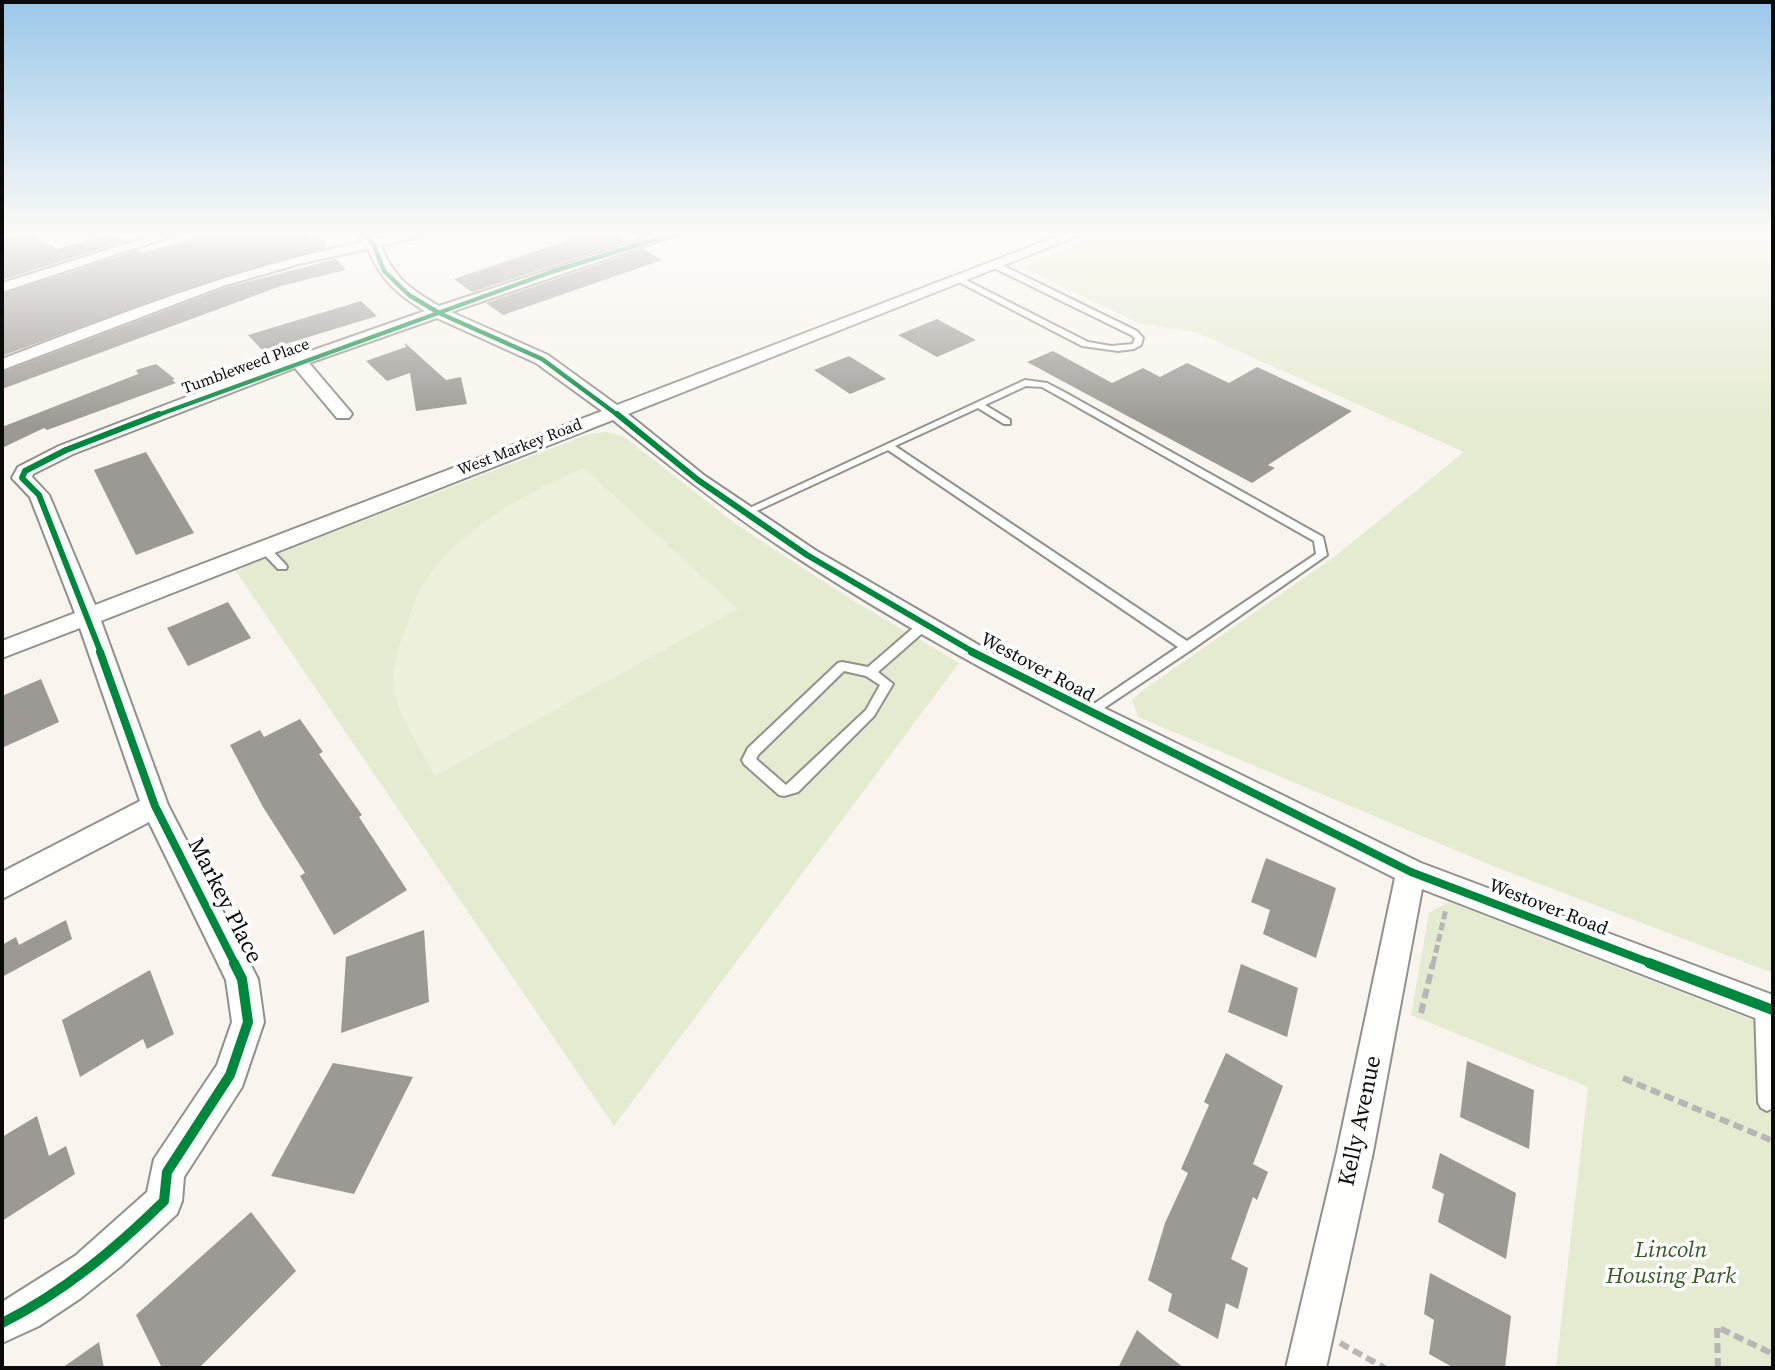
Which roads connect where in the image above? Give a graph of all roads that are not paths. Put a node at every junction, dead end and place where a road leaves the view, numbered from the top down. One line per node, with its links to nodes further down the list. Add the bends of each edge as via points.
1 (181, 297): 9 (street)
2 (415, 297): 7 (street, Westover Road)
3 (483, 297): 7 (street, Tumbleweed Place)
4 (911, 297): 11 (street, West Markey Road)
5 (992, 297): 6 (lane, via 1085,344 1108,349 1137,345 1139,338 1134,332)
6 (1061, 297)
7 (439, 313): 8 (street, Tumbleweed Place); 11 (street, Westover Road, via 542,359)
8 (298, 361): 12 (street); 18 (street, Tumbleweed Place, via 66,450 25,471 22,478 38,495)
9 (2, 365)
10 (979, 405): 13 (lane); 14 (lane); 20 (lane, via 1025,383 1044,385 1319,539 1322,555)
11 (614, 412): 15 (street, Westover Road); 16 (street, West Markey Road)
12 (343, 414)
13 (1007, 422)
14 (890, 447): 15 (lane); 20 (lane)
15 (746, 512): 19 (street, Westover Road, via 807,555)
16 (264, 548): 17 (lane); 18 (street, West Markey Road)
17 (282, 566)
18 (89, 617): 21 (street, West Markey Road); 24 (street, Markey Place)
19 (924, 625): 22 (lane); 23 (street, Westover Road)
20 (1187, 647): 23 (lane)
21 (2, 650)
22 (870, 672): 22 (lane, via 842,666 749,760 783,791 793,788 870,713 887,684)
23 (1089, 713): 25 (street, Westover Road)
24 (155, 806): 26 (street); 29 (street, Markey Place, via 242,979 248,1022 230,1075 167,1172 164,1201 120,1244 69,1283)
25 (1411, 872): 27 (street, Westover Road); 30 (street, Kelly Avenue)
26 (2, 886)
27 (1768, 1008): 28 (lane)
28 (1767, 1102)
29 (2, 1323)
30 (1306, 1368)

